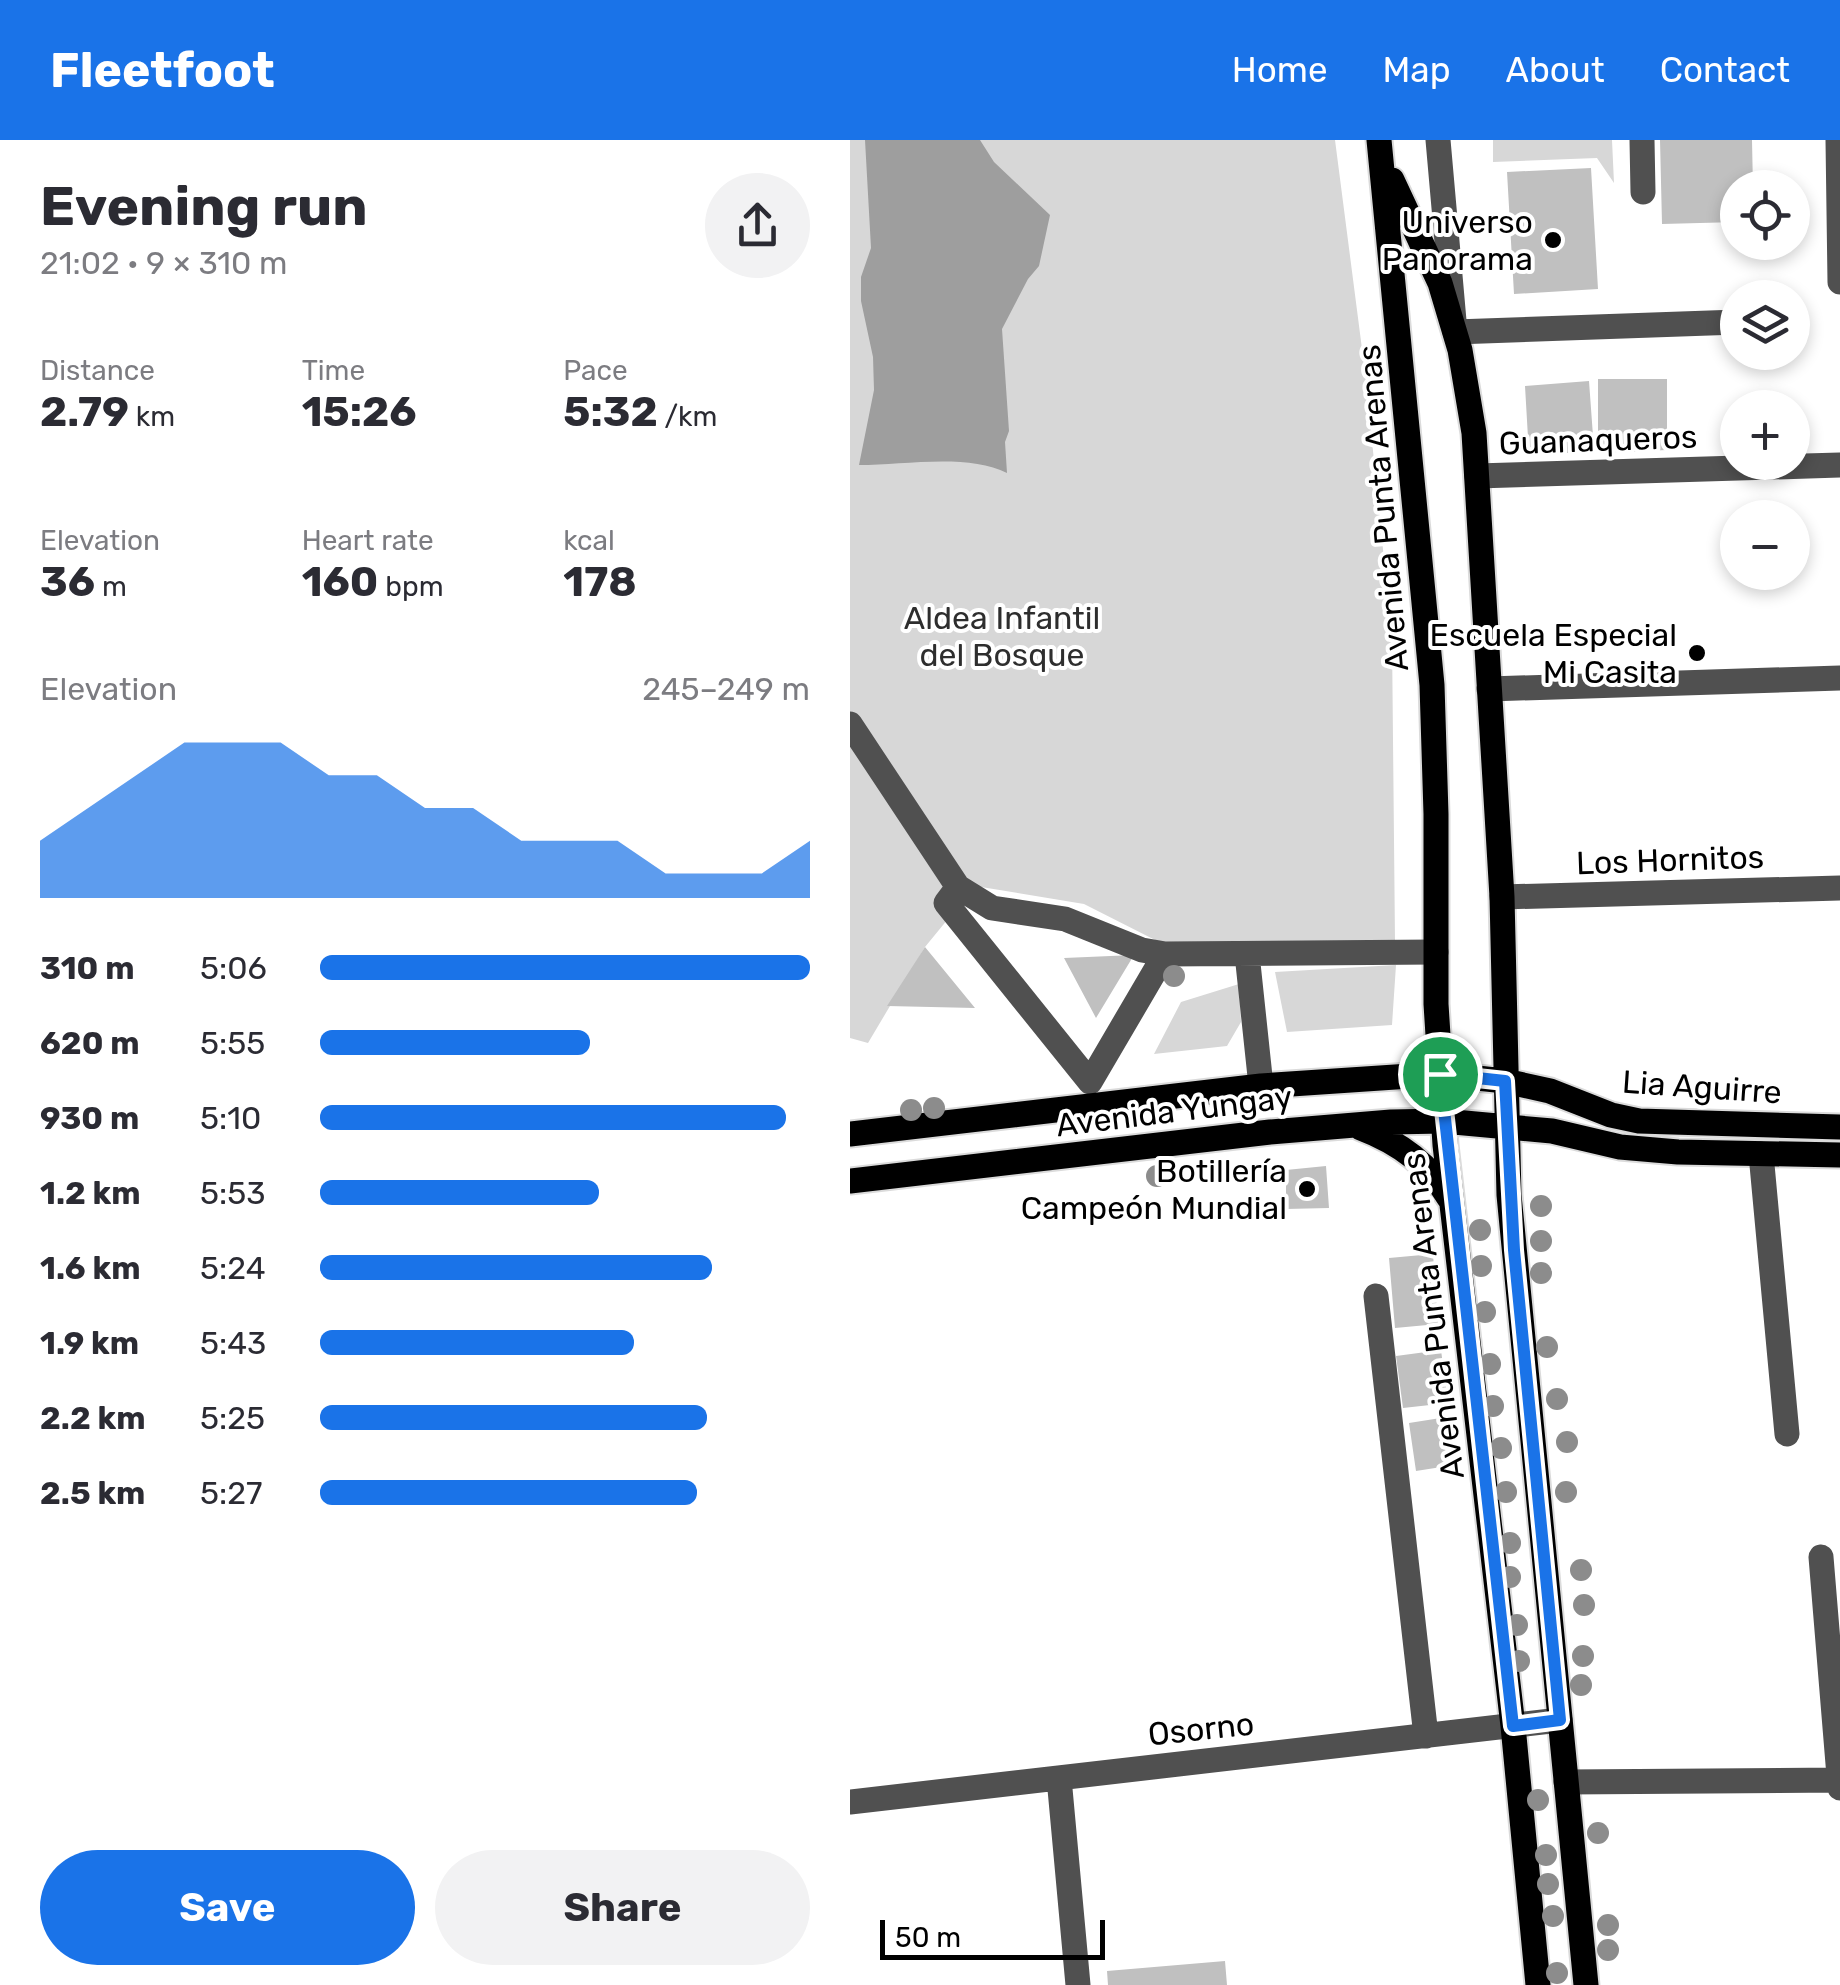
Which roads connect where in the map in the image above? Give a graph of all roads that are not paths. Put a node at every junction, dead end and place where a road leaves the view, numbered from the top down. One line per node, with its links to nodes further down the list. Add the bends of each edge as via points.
1 (1438, 140): 8 (street, Avenida Punta Arenas)
2 (1642, 140): 5 (street)
3 (1838, 140): 6 (street)
4 (1381, 150): 8 (main road, Avenida Punta Arenas); 17 (main road, Avenida Punta Arenas, via 1432,685)
5 (1644, 192)
6 (1840, 282)
7 (1720, 323): 8 (street)
8 (1455, 332): 10 (main road, Avenida Punta Arenas)
9 (1840, 466): 10 (street, Guanaqueros)
10 (1477, 476): 12 (main road, Avenida Punta Arenas)
11 (1840, 678): 12 (street)
12 (1489, 689): 16 (main road, Avenida Punta Arenas)
13 (850, 724): 14 (street)
14 (958, 887): 18 (street, via 992,908 1065,919); 18 (street, via 946,903 1090,1082)
15 (1840, 888): 16 (street, Los Hornitos)
16 (1502, 897): 21 (main road, Avenida Punta Arenas)
17 (1436, 952): 19 (street); 20 (main road, Avenida Punta Arenas)
18 (1165, 954): 19 (street)
19 (1247, 954): 22 (street)
20 (1440, 1074): 21 (main road, Avenida Yungay); 22 (main road, Avenida Yungay); 23 (main road, Avenida Punta Arenas)
21 (1505, 1081): 25 (main road, Avenida Punta Arenas); 26 (main road, Lia Aguirre, via 1639,1120)
22 (1262, 1086): 27 (main road, Avenida Yungay)
23 (1443, 1121): 24 (main road, Avenida Yungay); 25 (main road, Avenida Yungay); 31 (main road, Avenida Punta Arenas)
24 (1352, 1124): 30 (main road, Avenida Yungay); 31 (main road, via 1407,1151)
25 (1506, 1126): 28 (main road, Lia Aguirre, via 1620,1148); 35 (main road, Avenida Punta Arenas)
26 (1840, 1127)
27 (850, 1134)
28 (1760, 1154): 29 (main road, Lia Aguirre); 33 (street)
29 (1840, 1155)
30 (850, 1181)
31 (1452, 1203): 36 (main road, Avenida Punta Arenas)
32 (1376, 1296): 37 (street)
33 (1787, 1434)
34 (1821, 1557): 39 (street)
35 (1560, 1720): 36 (street, Osorno); 40 (main road, Avenida Punta Arenas)
36 (1513, 1726): 37 (street, Osorno); 44 (main road, Avenida Punta Arenas)
37 (1426, 1736): 38 (street, Osorno)
38 (1060, 1778): 42 (street, Osorno); 43 (street)
39 (1840, 1780): 40 (street); 41 (street)
40 (1566, 1782): 45 (main road, Avenida Punta Arenas)
41 (1840, 1788)
42 (850, 1802)
43 (1078, 1985)
44 (1538, 1985)
45 (1586, 1985)

